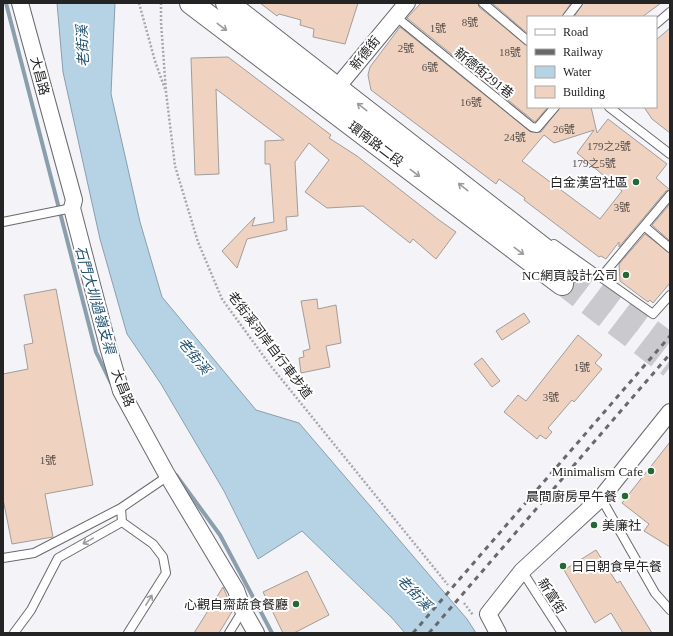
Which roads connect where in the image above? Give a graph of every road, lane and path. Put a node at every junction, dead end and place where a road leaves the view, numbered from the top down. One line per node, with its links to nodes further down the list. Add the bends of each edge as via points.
1 (20, 3): 21 (street, 大昌路)
2 (139, 3): 15 (path)
3 (161, 3): 15 (path, 老街溪河岸自行車步道)
4 (191, 3): 16 (main road, 環南路二段, one-way to 16)
5 (227, 3): 14 (main road, 環南路二段)
6 (407, 3): 10 (street, 新德街)
7 (482, 3): 13 (lane)
8 (578, 3): 11 (lane)
9 (670, 12): 12 (lane)
10 (395, 16): 14 (street, 新德街); 17 (lane, 新德街291巷, via 532,127 537,128)
11 (568, 16)
12 (657, 23)
13 (527, 40)
14 (337, 87): 16 (street, 新德街); 22 (main road, 環南路二段, one-way to 14)
15 (166, 92): 38 (path, 老街溪河岸自行車步道, via 175,166 198,242 222,299 270,365)
16 (323, 104): 22 (main road, 環南路二段, one-way to 22)
17 (554, 108)
18 (610, 108): 19 (lane)
19 (670, 154)
20 (670, 195): 24 (lane)
21 (73, 204): 23 (lane); 32 (street, 大昌路, via 79,206 130,389)
22 (485, 215): 25 (lane); 29 (main road, 環南路二段)
23 (3, 222)
24 (644, 226): 27 (lane); 28 (lane)
25 (532, 229)
26 (544, 237): 28 (lane)
27 (670, 248)
28 (602, 276): 30 (lane, via 653,314)
29 (567, 278)
30 (670, 295)
31 (670, 412): 33 (street)
32 (168, 476): 34 (lane); 39 (street, via 236,590)
33 (601, 498): 37 (street); 40 (lane, via 655,593)
34 (121, 508): 35 (lane); 36 (lane, via 34,553)
35 (122, 522): 41 (lane, one-way to 41, via 58,558 31,610); 42 (lane, one-way to 35, via 166,573 163,557 153,544)
36 (3, 558)
37 (522, 571): 45 (street, via 488,614); 46 (lane, 新富街)
38 (448, 585)
39 (243, 610): 43 (lane); 44 (street)
40 (670, 610)
41 (14, 633)
42 (128, 633)
43 (229, 633)
44 (256, 633)
45 (498, 633)
46 (562, 633)

